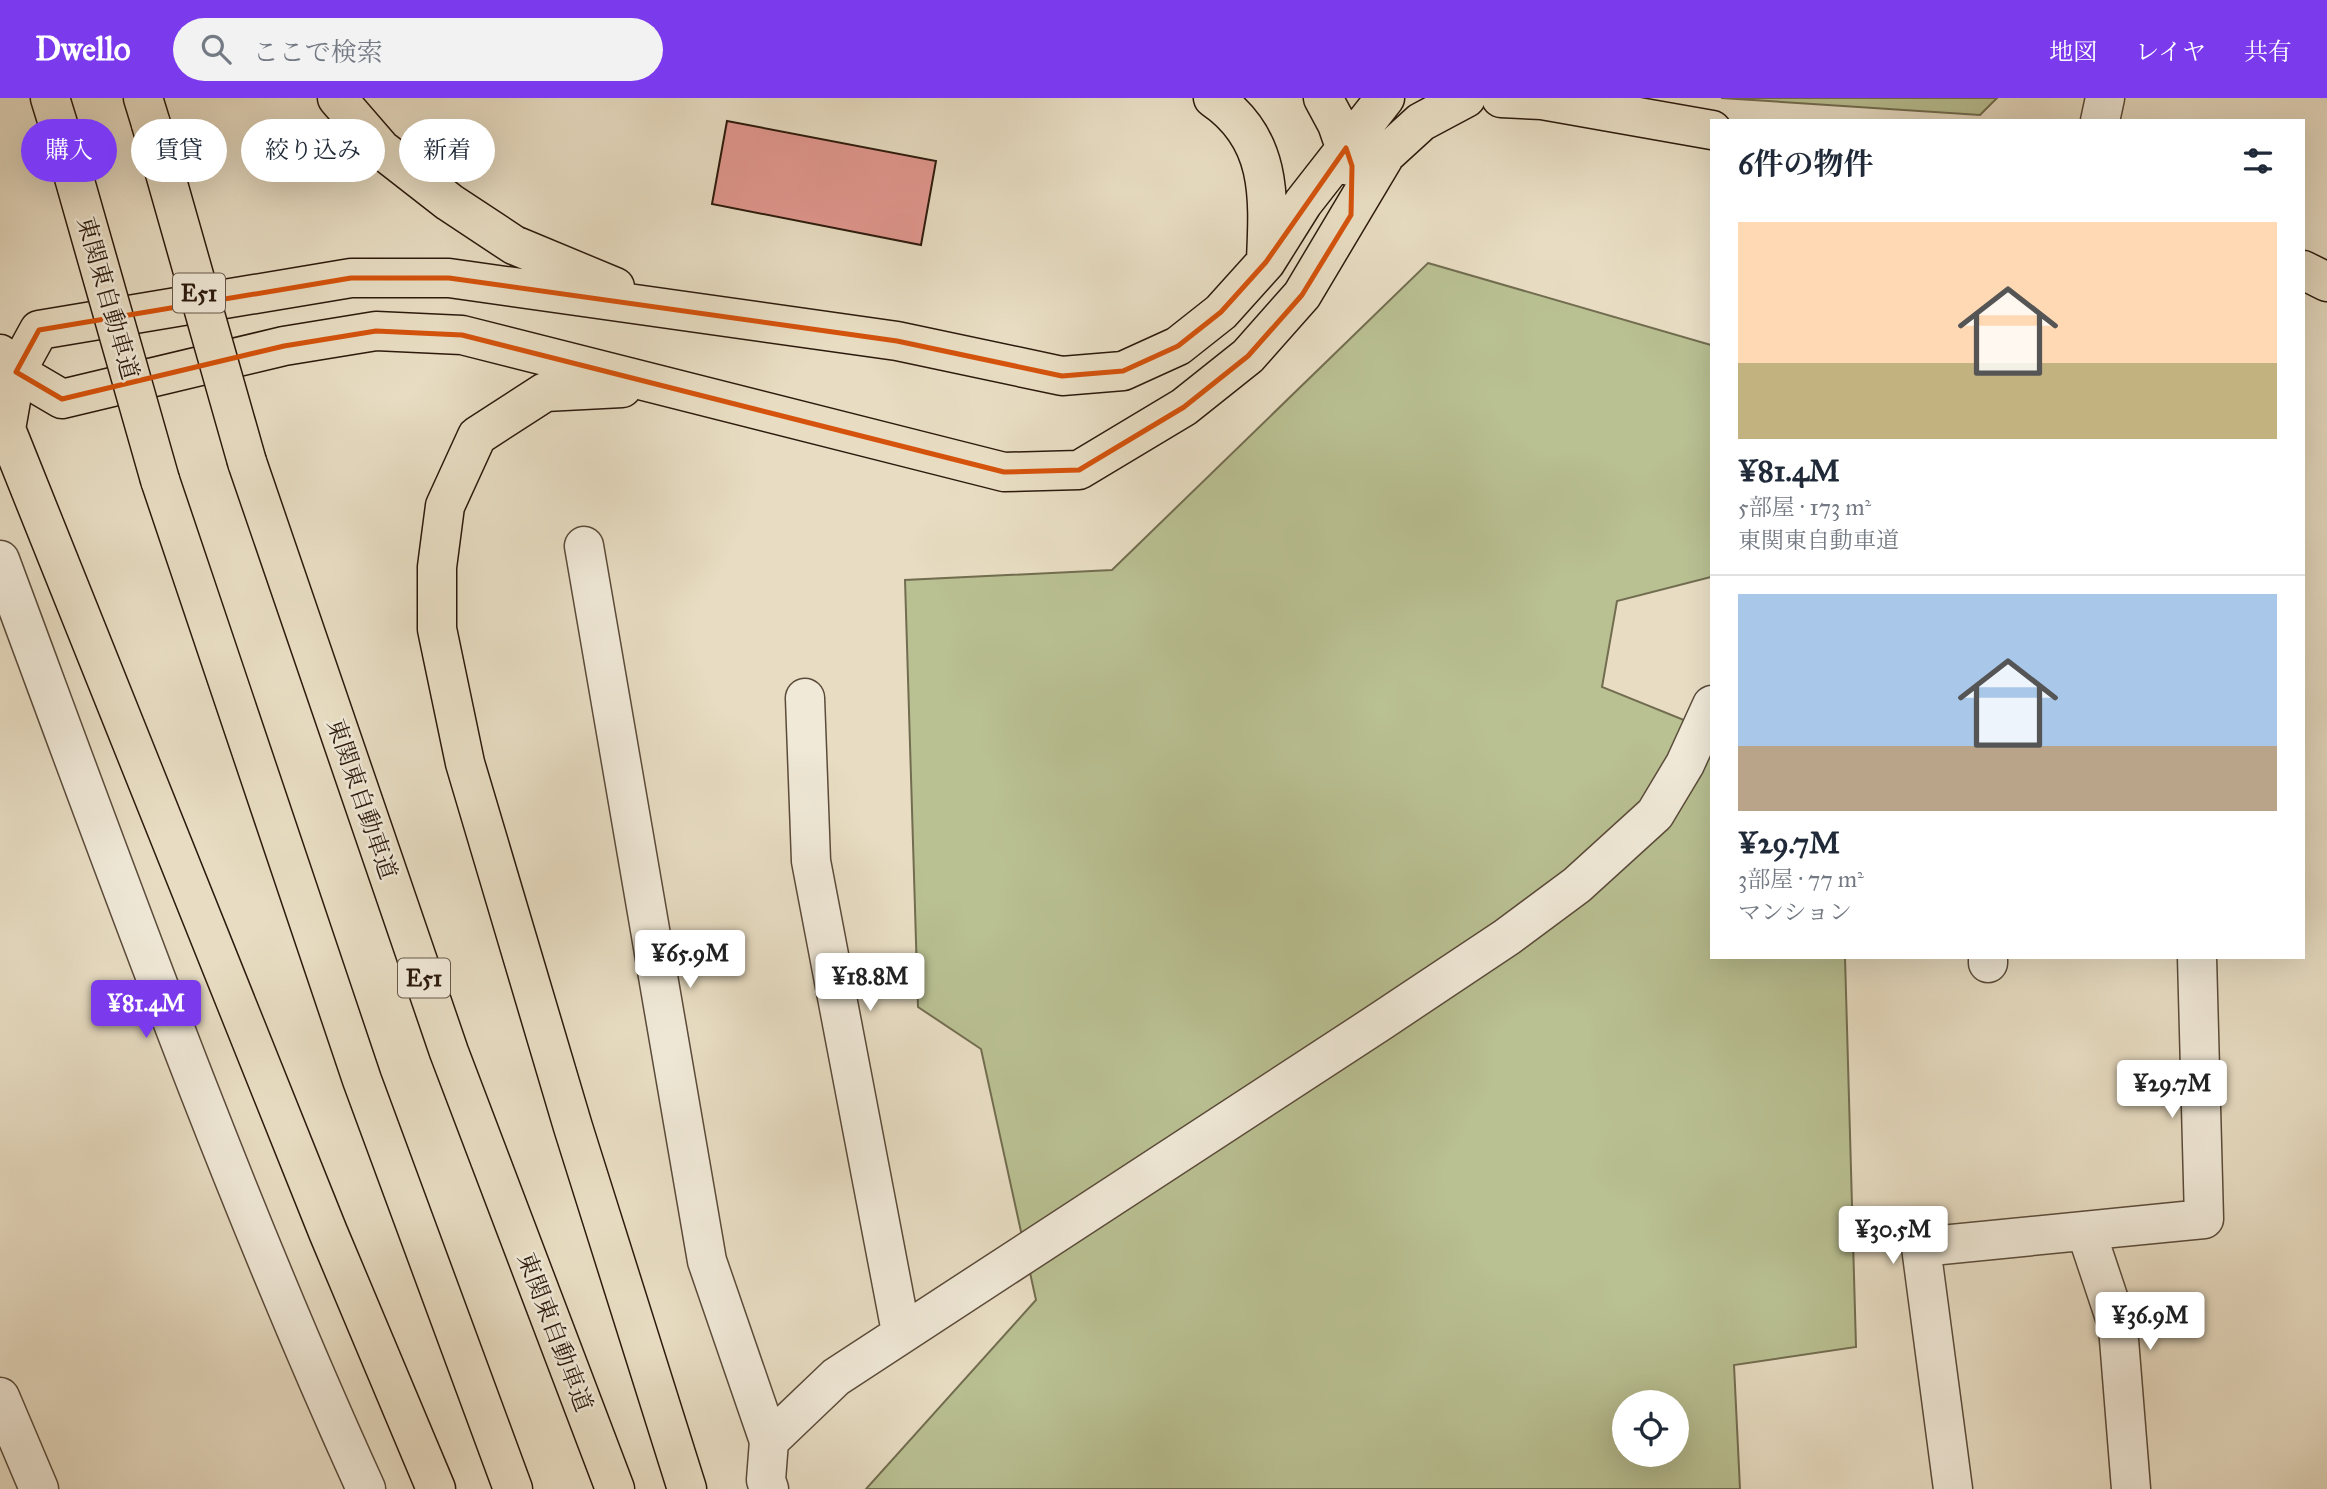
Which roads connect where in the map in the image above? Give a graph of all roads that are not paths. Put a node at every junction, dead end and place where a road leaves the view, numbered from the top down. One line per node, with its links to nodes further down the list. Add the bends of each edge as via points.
1 (50, 98): 32 (main road, 東関東自動車道, bridge, via 160,480 362,1080)
2 (337, 98): 17 (main road, via 381,149 514,245)
3 (1213, 98): 14 (main road, via 1227,108 1259,151 1269,197)
4 (1323, 98): 12 (main road)
5 (1385, 98): 12 (main road)
6 (1466, 98): 13 (main road, via 1421,122 1386,154)
7 (1501, 98): 11 (main road, via 1542,100)
8 (2105, 98): 10 (street)
9 (147, 111): 33 (main road, 東関東自動車道 / E51, bridge, via 247,462 449,1052)
10 (2100, 119)
11 (1710, 130)
12 (1346, 148): 13 (main road, via 1352,166); 14 (main road, via 1303,203)
13 (1351, 215): 19 (main road, via 1302,295 1248,356 1184,407 1079,470 1004,472)
14 (1266, 262): 17 (main road, via 1221,312 1178,346 1123,371 1062,376 897,341)
15 (2305, 271): 16 (main road)
16 (2327, 282)
17 (663, 308): 18 (main road, via 449,278 351,278 39,330)
18 (8, 363): 19 (main road, via 62,399 284,346 376,331 462,335); 31 (main road, via 6,429)
19 (666, 387): 34 (main road, via 545,391 477,436 445,506 437,567 437,629 465,763)
20 (584, 546): 28 (street, via 707,1261)
21 (0, 560): 30 (street, via 163,1002)
22 (805, 698): 26 (street, via 811,861)
23 (1710, 709): 26 (street, via 1655,814 1577,885 1392,1013)
24 (2197, 959): 25 (street, via 2204,1219)
25 (2087, 1231): 36 (street, via 1921,1247); 37 (street, via 2118,1327)
26 (901, 1332): 28 (street, via 836,1377)
27 (0, 1397): 29 (street)
28 (769, 1441): 35 (street)
29 (39, 1489)
30 (366, 1489)
31 (436, 1489)
32 (513, 1489)
33 (615, 1489)
34 (687, 1489)
35 (769, 1489)
36 (1953, 1489)
37 (2131, 1489)

